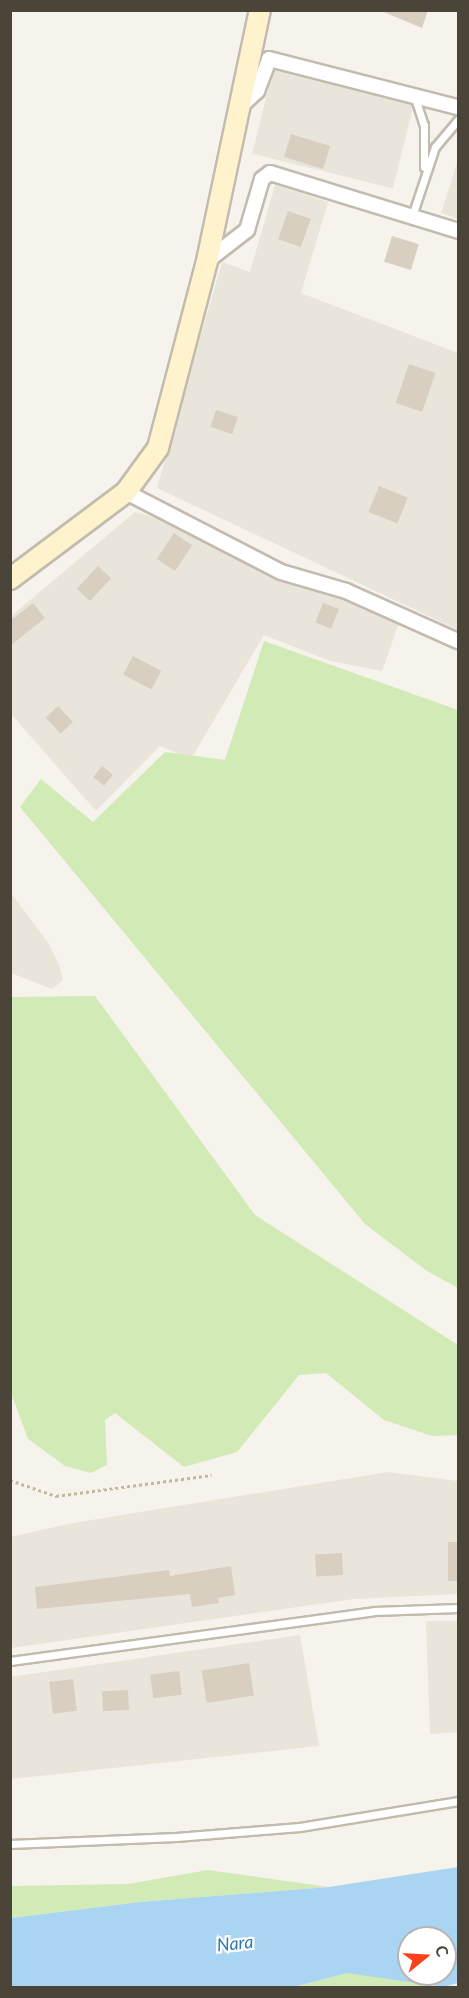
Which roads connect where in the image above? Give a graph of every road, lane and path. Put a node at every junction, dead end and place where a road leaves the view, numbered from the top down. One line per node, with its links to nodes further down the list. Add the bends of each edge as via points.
1 (260, 10): 3 (main road)
2 (414, 95): 3 (street, via 269,59 257,91); 4 (street); 6 (lane, via 424,125)
3 (242, 105): 9 (main road)
4 (459, 107)
5 (459, 120): 6 (lane, via 435,147)
6 (424, 172): 7 (lane)
7 (412, 216): 8 (street); 9 (street, via 270,173 262,179 247,230)
8 (459, 231)
9 (207, 261): 10 (main road, via 158,448)
10 (126, 492): 11 (main road); 12 (street, via 281,572 346,591)
11 (10, 579)
12 (459, 641)
13 (212, 1475): 14 (path, via 56,1496)
14 (10, 1480)
15 (459, 1608): 16 (lane, via 374,1611)
16 (10, 1661)
17 (459, 1801): 18 (lane, via 300,1827 176,1838)
18 (10, 1844)

